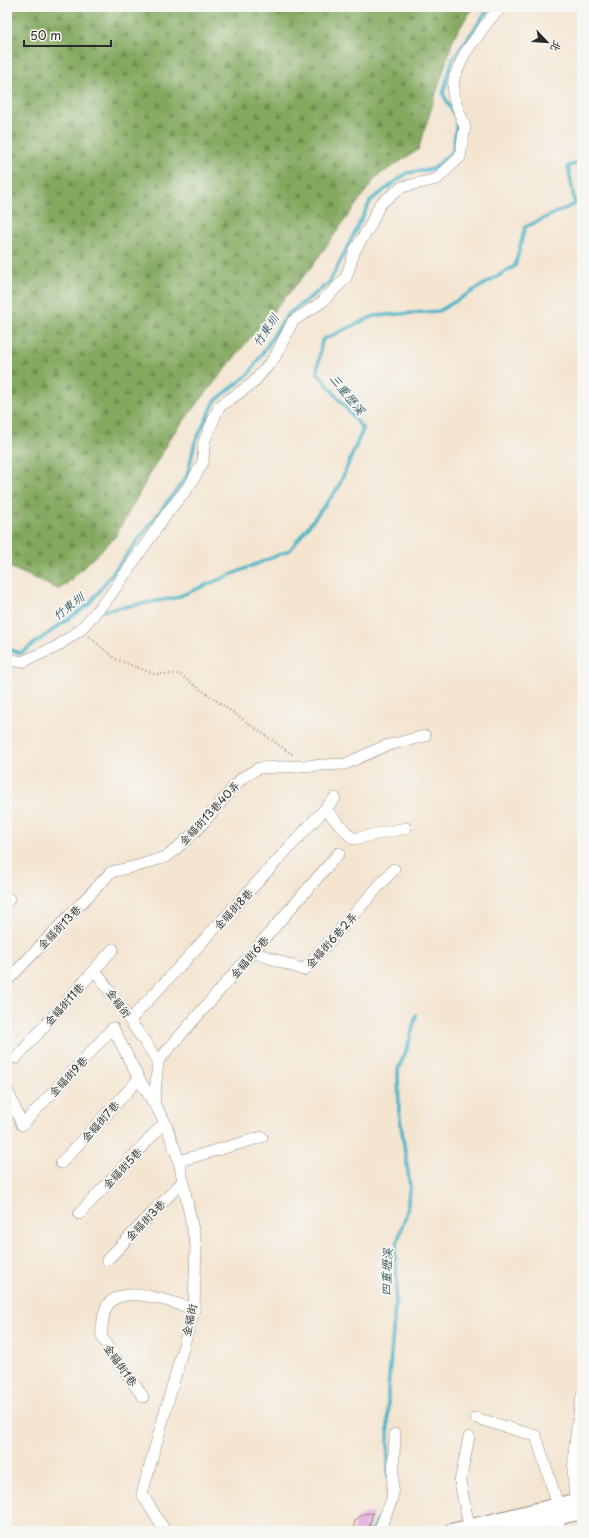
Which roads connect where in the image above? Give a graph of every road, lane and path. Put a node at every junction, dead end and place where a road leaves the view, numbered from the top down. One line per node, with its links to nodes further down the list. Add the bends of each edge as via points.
1 (502, 7): 2 (street, via 465,53 454,78 453,95 465,127 460,157 437,179 402,187 380,204 356,250 346,278 322,302 292,321 274,357 253,383 219,407 204,442 203,462 190,485 168,512 109,597)
2 (80, 630): 3 (street, via 56,647 22,662); 5 (path, via 116,659 154,674 179,674)
3 (7, 659)
4 (425, 736): 5 (street, 金福街13巷40弄, via 385,746 345,764)
5 (311, 766): 11 (street, 金福街13巷40弄, via 260,768 242,778 197,830 168,856)
6 (335, 798): 7 (street, 金福街8巷)
7 (325, 809): 8 (street, via 353,839); 16 (street, 金福街8巷)
8 (406, 828)
9 (339, 853): 13 (street, 金福街6巷)
10 (394, 869): 13 (street, 金福街6巷2弄, via 304,970)
11 (111, 872): 15 (street, 金福街13巷)
12 (113, 949): 14 (street, 金福街11巷)
13 (253, 952): 19 (street, 金福街6巷)
14 (95, 970): 16 (street, 金福街); 18 (street, 金福街11巷)
15 (7, 981)
16 (131, 1019): 19 (street, 金福街)
17 (113, 1028): 20 (street, 金福街); 21 (street, 金福街9巷, via 22,1125)
18 (16, 1058)
19 (158, 1060): 22 (street)
20 (138, 1079): 22 (street, 金福街); 26 (street, 金福街7巷)
21 (7, 1089)
22 (154, 1104): 23 (street, 金福街)
23 (165, 1122): 25 (street, 金福街); 28 (street, 金福街5巷)
24 (262, 1137): 25 (street)
25 (179, 1161): 27 (street, 金福街)
26 (61, 1163)
27 (183, 1181): 29 (street, 金福街3巷); 30 (street, 金福街, via 196,1246)
28 (79, 1214)
29 (107, 1260)
30 (194, 1309): 32 (street, 金福街1巷, via 160,1299 127,1294 114,1297 103,1313 102,1336); 39 (street, 金福街, via 142,1494)
31 (582, 1395): 36 (street, via 576,1434 573,1488)
32 (143, 1397)
33 (476, 1418): 37 (street, via 536,1436)
34 (395, 1434): 40 (street, via 392,1499)
35 (469, 1437): 38 (street, via 460,1482)
36 (580, 1506): 37 (main road)
37 (558, 1518): 38 (main road); 42 (main road)
38 (469, 1526): 41 (main road)
39 (166, 1531)
40 (379, 1531)
41 (451, 1531)
42 (504, 1531)

